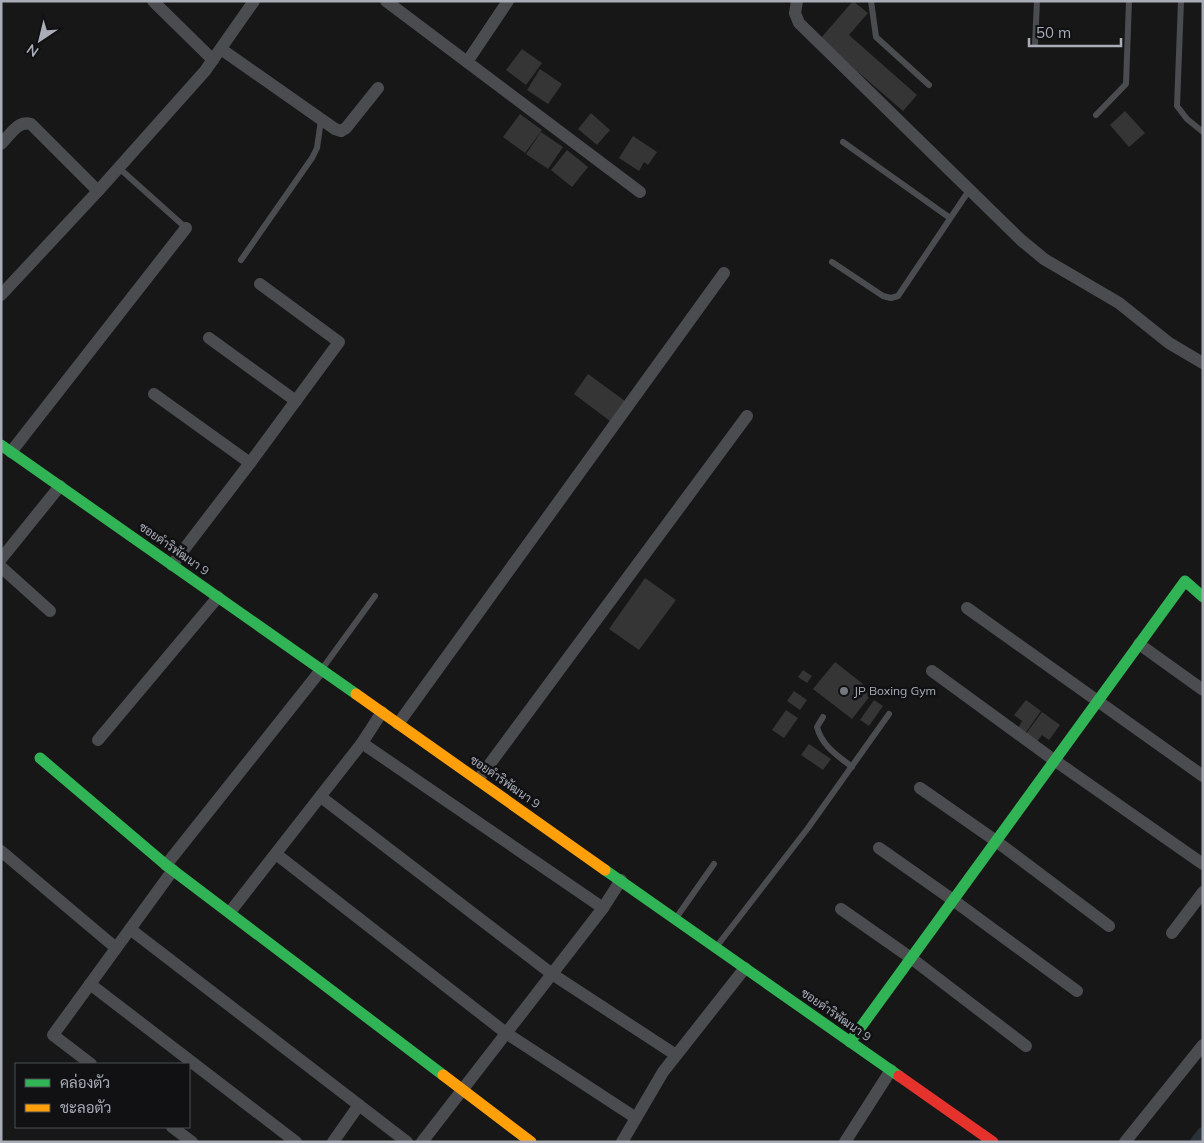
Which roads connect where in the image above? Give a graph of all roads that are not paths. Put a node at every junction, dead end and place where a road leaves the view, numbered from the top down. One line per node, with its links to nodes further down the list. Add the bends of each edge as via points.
1 (153, 1): 12 (street)
2 (254, 1): 11 (street)
3 (386, 1): 13 (street)
4 (508, 1): 13 (street)
5 (798, 1): 22 (street, via 795,14 799,23)
6 (871, 1): 14 (lane, via 876,36)
7 (1037, 1): 10 (lane)
8 (1129, 1): 16 (lane, via 1126,84)
9 (1181, 1): 18 (lane, via 1178,106 1186,119)
10 (1035, 44)
11 (222, 49): 12 (street); 17 (street)
12 (213, 60): 21 (street)
13 (467, 62): 24 (street)
14 (929, 85)
15 (378, 88): 17 (street, via 341,131)
16 (1096, 115)
17 (321, 120): 27 (lane, via 317,148 312,158)
18 (1203, 132)
19 (843, 142): 25 (lane)
20 (1, 144): 23 (street, via 20,124 31,124)
21 (119, 168): 23 (street); 26 (lane)
22 (970, 189): 25 (lane); 33 (street, via 1044,259 1119,303 1168,342)
23 (98, 191): 31 (street)
24 (640, 192)
25 (950, 218): 28 (lane, via 898,296 883,296)
26 (186, 228): 37 (street)
27 (241, 260)
28 (832, 262)
29 (724, 274): 56 (street)
30 (260, 284): 35 (street, via 339,342)
31 (1, 295)
32 (208, 338): 35 (street)
33 (1201, 360)
34 (154, 394): 38 (street)
35 (296, 401): 38 (street)
36 (747, 416): 63 (street)
37 (6, 448): 39 (street, ซอยดำริพัฒนา 9)
38 (250, 463): 41 (street)
39 (60, 486): 40 (street); 41 (street, ซอยดำริพัฒนา 9)
40 (1, 559)
41 (172, 565): 44 (street, ซอยดำริพัฒนา 9)
42 (1, 567): 47 (street)
43 (375, 596): 49 (lane)
44 (218, 597): 49 (street, ซอยดำริพัฒนา 9); 57 (street)
45 (1203, 597): 48 (street, via 1185,581)
46 (967, 608): 52 (street)
47 (50, 611)
48 (1139, 644): 51 (street); 52 (street)
49 (321, 670): 53 (street, ซอยดำริพัฒนา 9); 72 (street)
50 (932, 671): 60 (street)
51 (1203, 690)
52 (1097, 701): 60 (street); 62 (street)
53 (382, 712): 56 (street, ซอยดำริพัฒนา 9); 58 (street)
54 (888, 714): 61 (lane)
55 (823, 716): 61 (lane, via 817,727 822,740)
56 (398, 724): 63 (street, ซอยดำริพัฒนา 9)
57 (98, 740)
58 (362, 743): 65 (street); 76 (street)
59 (40, 758): 72 (street)
60 (1054, 760): 66 (street); 71 (street)
61 (852, 767): 83 (lane)
62 (1203, 776)
63 (478, 780): 73 (street, ซอยดำริพัฒนา 9)
64 (920, 788): 66 (street)
65 (321, 797): 69 (street); 87 (street)
66 (996, 841): 75 (street); 80 (street)
67 (880, 848): 75 (street)
68 (1, 851): 84 (street)
69 (276, 854): 78 (street); 90 (street)
70 (714, 864): 79 (lane)
71 (1203, 864)
72 (169, 868): 78 (street); 81 (street)
73 (621, 880): 76 (street); 79 (street, ซอยดำริพัฒนา 9)
74 (1203, 892): 82 (street)
75 (953, 900): 85 (street); 89 (street)
76 (604, 908): 87 (street)
77 (841, 909): 85 (street)
78 (230, 912): 97 (street)
79 (675, 919): 83 (street, ซอยดำริพัฒนา 9)
80 (1109, 926)
81 (130, 929): 84 (street); 98 (street)
82 (1172, 934)
83 (716, 947): 86 (street, ซอยดำริพัฒนา 9)
84 (116, 948): 88 (street)
85 (911, 958): 91 (street); 93 (street)
86 (745, 968): 91 (street, ซอยดำริพัฒนา 9); 94 (street)
87 (552, 974): 90 (street); 94 (street)
88 (90, 984): 95 (street, via 53,1035); 102 (street)
89 (1077, 991)
90 (506, 1033): 97 (street); 99 (street)
91 (850, 1042): 96 (street, ซอยดำริพัฒนา 9)
92 (1203, 1045): 110 (street)
93 (1026, 1046)
94 (676, 1056): 99 (street)
95 (90, 1063)
96 (891, 1070): 108 (street); 109 (street, ซอยดำริพัฒนา 9)
97 (462, 1089): 105 (street); 106 (street)
98 (359, 1105): 103 (street); 104 (street)
99 (636, 1118): 107 (street)
100 (173, 1128): 101 (street)
101 (192, 1142)
102 (296, 1142)
103 (333, 1142)
104 (407, 1142)
105 (422, 1142)
106 (531, 1142)
107 (622, 1142)
108 (845, 1142)
109 (993, 1142)
110 (1125, 1142)

